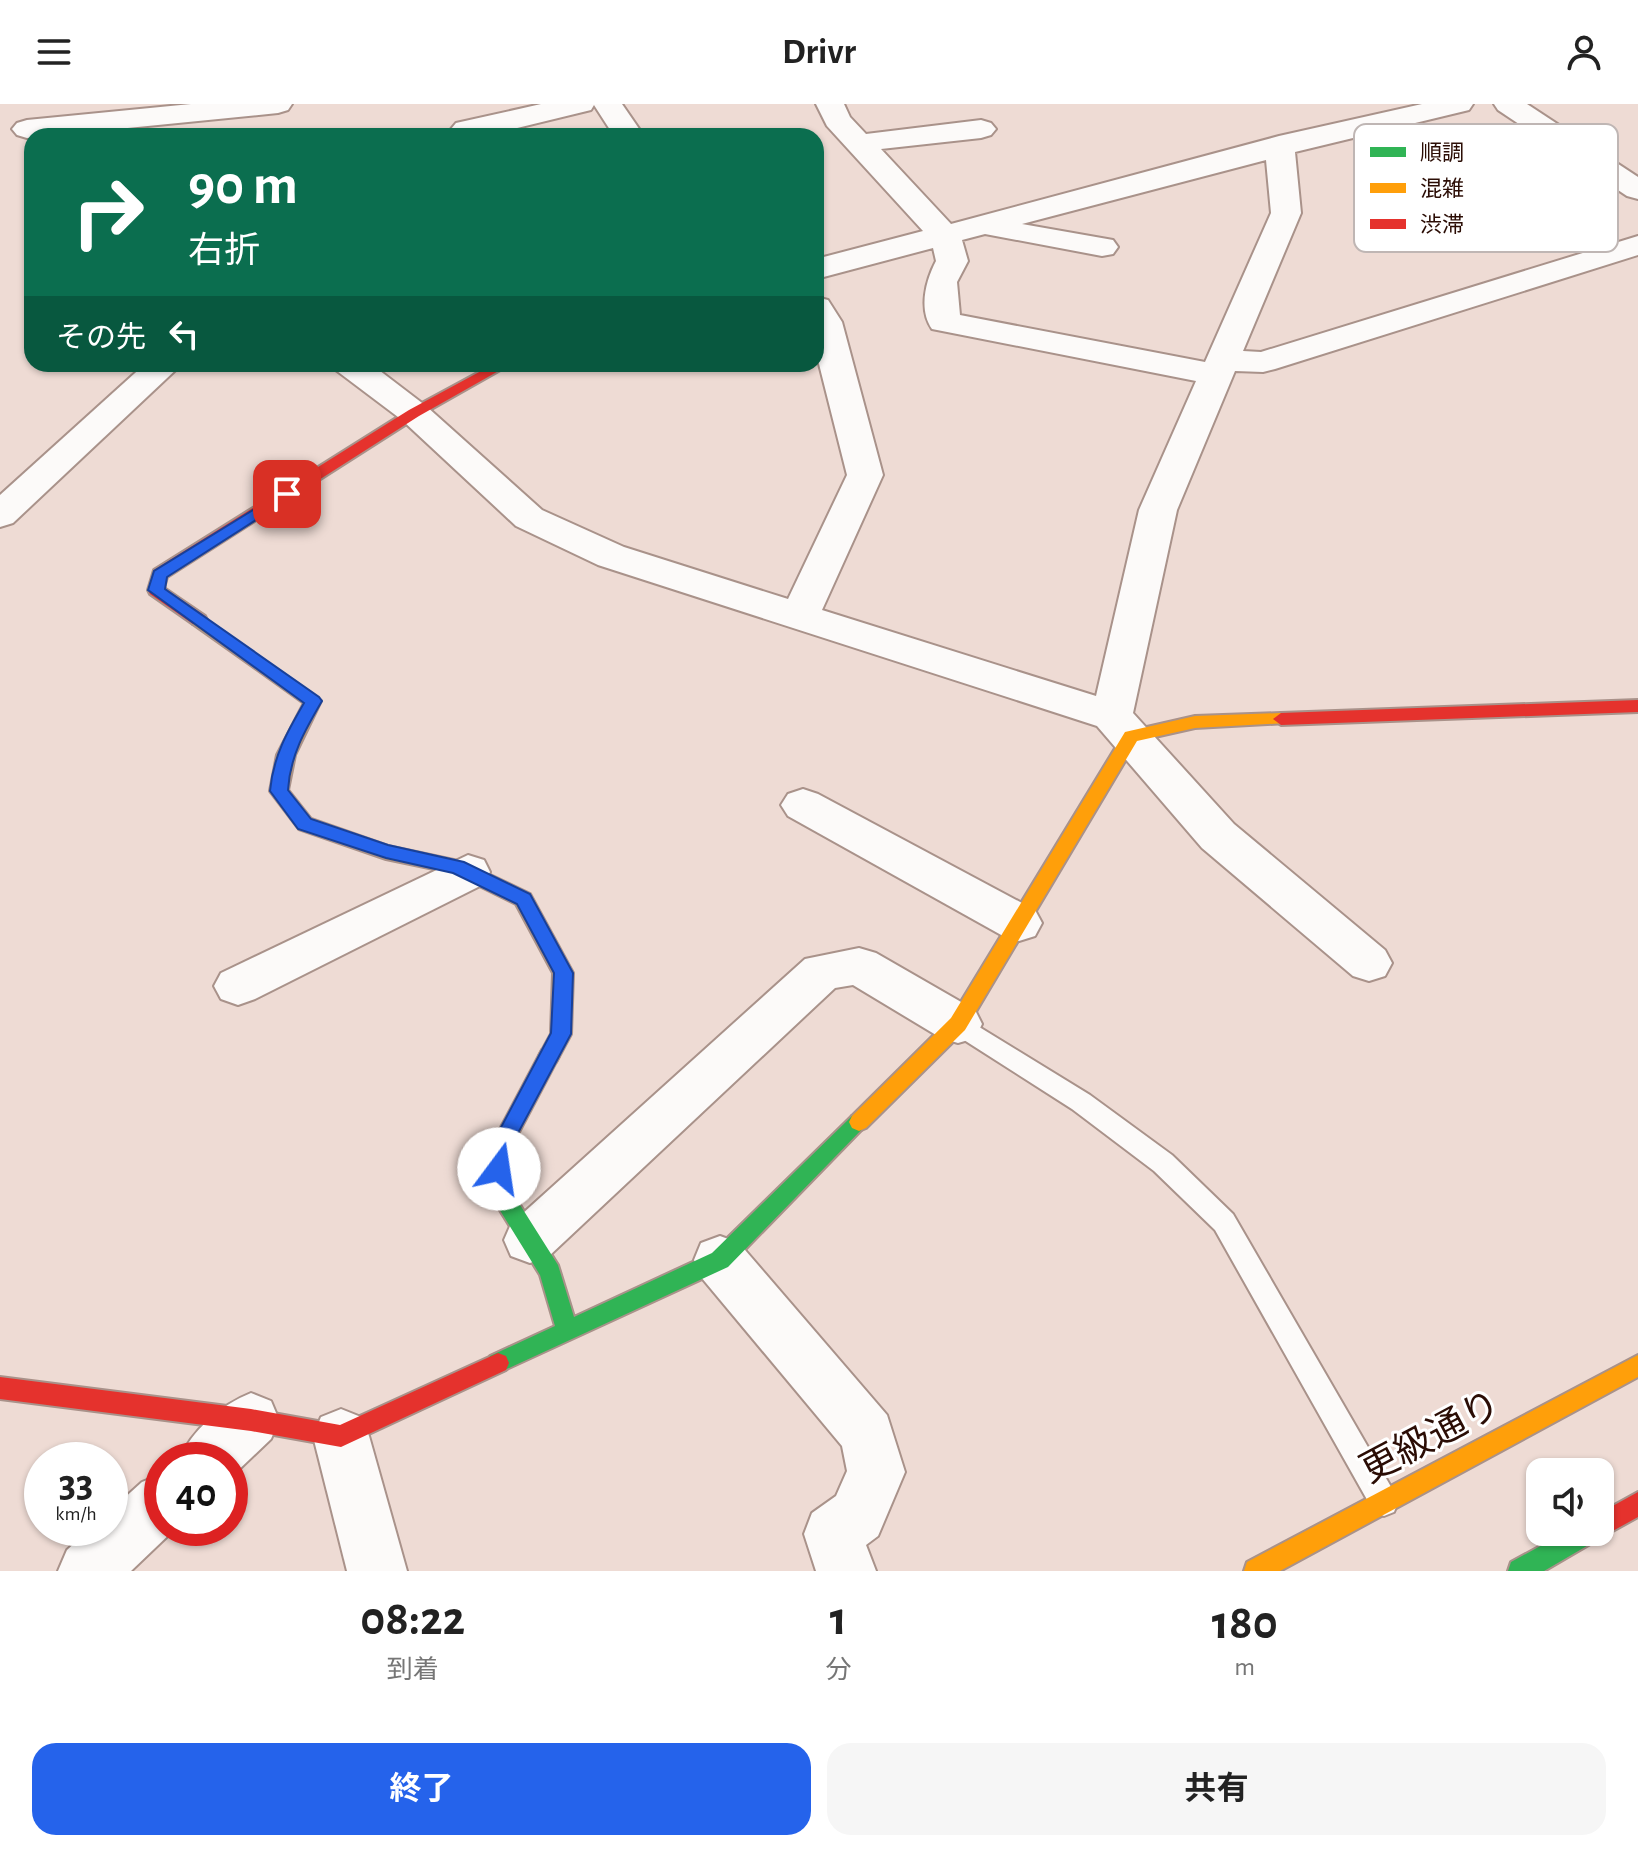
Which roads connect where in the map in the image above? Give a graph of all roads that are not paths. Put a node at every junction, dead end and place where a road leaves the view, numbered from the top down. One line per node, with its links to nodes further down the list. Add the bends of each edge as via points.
1 (278, 104): 10 (street)
2 (581, 104): 11 (street)
3 (608, 104): 12 (street)
4 (830, 104): 16 (street, via 837,120)
5 (1459, 104): 8 (street)
6 (1508, 104): 9 (street)
7 (0, 114): 14 (street)
8 (1371, 124)
9 (1538, 124)
10 (74, 128)
11 (471, 128)
12 (624, 128)
13 (1354, 128): 17 (street)
14 (24, 129)
15 (981, 129): 16 (street)
16 (861, 143): 21 (street)
17 (1279, 145): 20 (street); 28 (street, via 1286,213)
18 (1618, 177): 19 (street)
19 (1638, 190)
20 (983, 227): 21 (street); 23 (street)
21 (945, 236): 26 (street); 28 (street, via 952,261 941,282 944,322)
22 (1638, 245): 24 (street)
23 (1102, 247)
24 (1618, 251)
25 (1616, 252): 28 (street, via 1263,362)
26 (824, 265)
27 (824, 320): 34 (street, via 865,475)
28 (1221, 367): 36 (street, via 1158,510)
29 (156, 372): 33 (street)
30 (360, 372): 32 (street)
31 (489, 372): 32 (street)
32 (414, 413): 34 (street, via 529,518 611,556); 38 (street, via 160,574 156,590 313,701 280,769 279,791 305,824)
33 (0, 515)
34 (799, 616): 36 (street)
35 (1638, 706): 36 (street)
36 (1122, 726): 39 (street); 40 (street, via 1218,836)
37 (803, 805): 39 (street)
38 (468, 872): 41 (street); 43 (street, via 523,899 563,973 561,1034 500,1148 499,1191)
39 (1019, 923): 42 (street)
40 (1369, 963)
41 (238, 986)
42 (958, 1024): 43 (street, via 859,966 822,972); 44 (street); 51 (lane, via 1163,1163 1224,1222)
43 (530, 1240): 45 (street, via 550,1272)
44 (720, 1260): 45 (street); 58 (street, via 867,1434 876,1472 857,1516 833,1534)
45 (568, 1332): 49 (street)
46 (1638, 1365): 51 (street, 更級通り)
47 (0, 1388): 48 (street)
48 (251, 1420): 49 (street); 50 (street)
49 (341, 1436): 57 (street)
50 (227, 1442)
51 (1384, 1502): 59 (street, 更級通り)
52 (1638, 1504): 53 (street)
53 (1614, 1518)
54 (144, 1519): 56 (street)
55 (1564, 1546): 60 (street)
56 (88, 1571)
57 (377, 1571)
58 (846, 1571)
59 (1256, 1571)
60 (1520, 1571)

